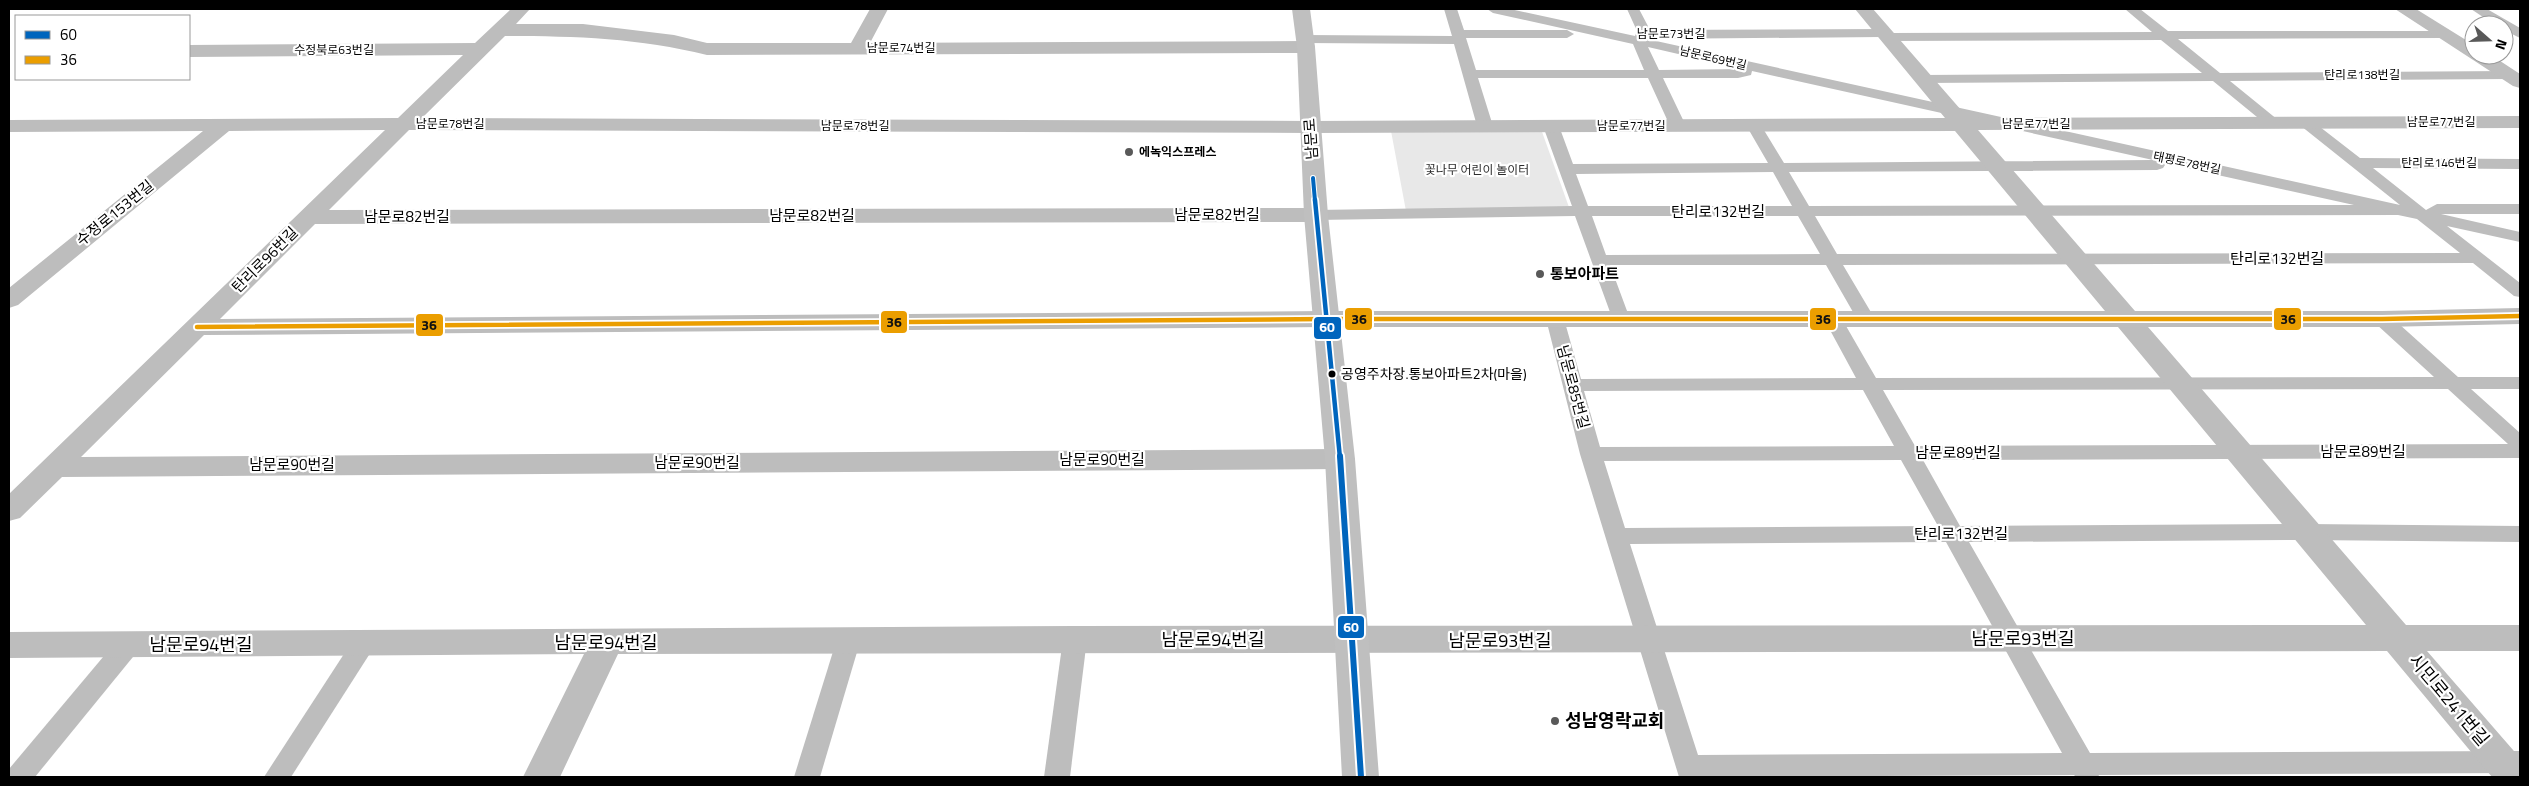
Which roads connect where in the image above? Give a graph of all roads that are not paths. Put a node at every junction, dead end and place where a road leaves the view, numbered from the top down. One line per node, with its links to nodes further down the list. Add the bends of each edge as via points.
1 (521, 9): 11 (street, 탄리로96번길)
2 (879, 9): 22 (street)
3 (1301, 9): 19 (main road, 남문로)
4 (1451, 9): 17 (lane)
5 (1493, 9): 12 (lane, 남문로69번길)
6 (1633, 9): 18 (lane)
7 (1864, 9): 15 (street)
8 (2132, 9): 16 (lane)
9 (2404, 9): 13 (street)
10 (2478, 9): 14 (lane)
11 (498, 30): 21 (street, 탄리로96번길); 22 (street, 남문로74번길, via 583,30 674,41 707,49)
12 (1608, 34): 17 (lane); 18 (lane, 남문로69번길)
13 (2444, 34): 16 (lane); 20 (street)
14 (2520, 34)
15 (1886, 35): 16 (lane); 18 (lane, 남문로73번길); 29 (street)
16 (2165, 36): 28 (lane)
17 (1459, 37): 19 (lane); 27 (lane)
18 (1641, 38): 25 (lane, 남문로69번길); 26 (lane)
19 (1305, 43): 22 (street, 남문로74번길); 42 (main road, 남문로)
20 (2464, 47)
21 (478, 49): 23 (street, 수정북로63번길); 35 (street, 탄리로96번길)
22 (857, 49)
23 (190, 51)
24 (2494, 65): 30 (street)
25 (1757, 68): 26 (lane, 남문로69번길, via 1738,74); 31 (lane, 남문로69번길)
26 (1653, 73): 27 (lane, 남문로69번길); 41 (lane)
27 (1470, 74): 39 (lane)
28 (2215, 75): 29 (lane); 30 (lane, 탄리로138번길); 33 (lane)
29 (1923, 78): 31 (street)
30 (2515, 78)
31 (1955, 117): 36 (street, 남문로77번길); 37 (street, 남문로77번길); 47 (street)
32 (2520, 122): 34 (street, 남문로77번길)
33 (2273, 123): 34 (street, 남문로77번길); 36 (street, 남문로77번길)
34 (2306, 123): 44 (lane, 태평로78번길)
35 (401, 124): 38 (street); 42 (street, 남문로78번길); 57 (street, 탄리로96번길)
36 (2008, 124): 45 (lane, 태평로78번길)
37 (1754, 125): 41 (street, 남문로77번길); 48 (lane)
38 (222, 126): 43 (street); 64 (street, 수정로153번길)
39 (1485, 126): 40 (street, 남문로77번길); 42 (street, 남문로77번길)
40 (1551, 126): 41 (street, 남문로77번길); 49 (lane)
41 (1678, 126)
42 (1310, 127): 55 (main road, 남문로)
43 (14, 130)
44 (2358, 163): 46 (lane, 탄리로146번길); 56 (lane, 태평로78번길)
45 (2196, 164): 47 (lane); 51 (lane, 태평로78번길)
46 (2520, 164)
47 (1997, 166): 48 (lane); 53 (street)
48 (1778, 168): 49 (lane); 54 (lane)
49 (1566, 169): 52 (lane)
50 (2520, 209): 56 (lane, via 2438,209)
51 (2398, 210): 53 (lane, 탄리로132번길); 56 (lane, 태평로78번길)
52 (1582, 211): 54 (lane, 탄리로132번길); 55 (lane, 탄리로132번길); 61 (lane)
53 (2035, 211): 54 (lane, 탄리로132번길); 60 (street)
54 (1804, 212): 62 (lane)
55 (1316, 215): 57 (street, 남문로82번길); 68 (main road, 남문로)
56 (2424, 216): 58 (lane, 태평로78번길); 59 (lane, 태평로78번길)
57 (308, 217): 73 (street, 탄리로96번길)
58 (2520, 237)
59 (2477, 258): 60 (lane, 탄리로132번길); 63 (lane, 태평로78번길)
60 (2076, 259): 62 (lane, 탄리로132번길); 67 (street)
61 (1600, 260): 62 (lane, 탄리로132번길); 70 (lane)
62 (1833, 261): 71 (lane)
63 (2520, 292)
64 (9, 300)
65 (2520, 316): 72 (street)
66 (1833, 318): 70 (street); 71 (street); 77 (lane)
67 (2126, 318): 71 (street); 72 (street); 74 (street)
68 (1326, 319): 69 (street); 73 (street); 84 (main road, 남문로)
69 (1555, 319): 70 (street); 76 (lane, 남문로85번길)
70 (1621, 319)
71 (1866, 319)
72 (2382, 320): 78 (lane)
73 (197, 327): 85 (street, 탄리로96번길)
74 (2182, 384): 77 (lane); 78 (lane); 81 (street)
75 (2520, 384): 78 (lane)
76 (1572, 385): 77 (lane); 83 (lane, 남문로85번길)
77 (1870, 385): 82 (lane)
78 (2454, 385): 79 (lane)
79 (2520, 444)
80 (2520, 451): 81 (lane, 남문로89번길)
81 (2239, 452): 82 (lane, 남문로89번길); 87 (street)
82 (1908, 453): 83 (lane, 남문로89번길); 88 (lane)
83 (1591, 454): 90 (lane)
84 (1340, 459): 85 (street, 남문로90번길); 96 (main road, 남문로)
85 (54, 467): 86 (street, 탄리로96번길)
86 (9, 512)
87 (2306, 532): 88 (lane, 탄리로132번길); 89 (lane, 탄리로132번길); 91 (street)
88 (1954, 534): 90 (lane, 탄리로132번길); 94 (lane)
89 (2520, 534)
90 (1617, 536): 95 (lane)
91 (2397, 638): 92 (street, 남문로93번길); 94 (street, 남문로93번길); 102 (street, 시민로241번길)
92 (2520, 638)
93 (1075, 639): 96 (street, 남문로94번길); 97 (street, 남문로94번길); 109 (lane)
94 (2012, 639): 95 (street, 남문로93번길); 103 (lane)
95 (1649, 640): 96 (street, 남문로93번길); 104 (lane)
96 (1351, 641): 110 (main road, 남문로)
97 (848, 642): 98 (street, 남문로94번길); 108 (lane)
98 (606, 643): 99 (street, 남문로94번길); 107 (street)
99 (364, 644): 101 (street, 남문로94번길); 106 (lane)
100 (9, 645): 101 (street, 남문로94번길)
101 (128, 645): 105 (lane, 남문로94번길)
102 (2512, 767): 103 (lane, 시민로241번길)
103 (2086, 771): 104 (lane, 시민로241번길)
104 (1691, 772)
105 (19, 777)
106 (278, 777)
107 (542, 777)
108 (807, 777)
109 (1057, 777)
110 (1361, 777)

